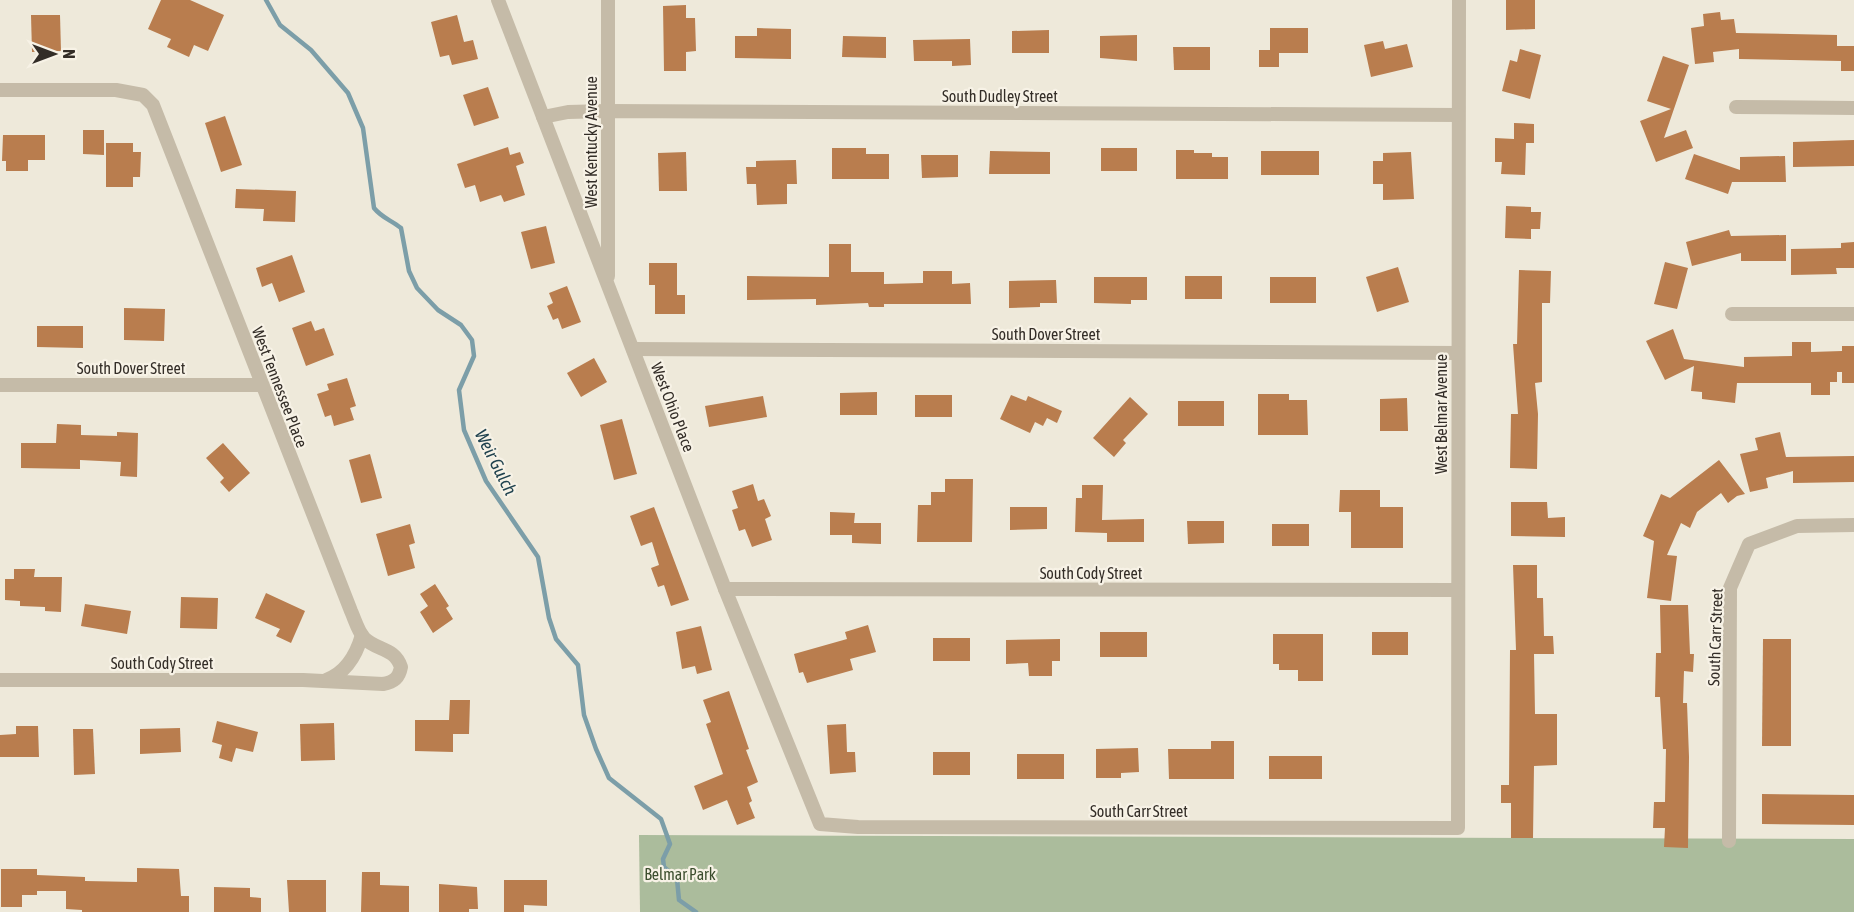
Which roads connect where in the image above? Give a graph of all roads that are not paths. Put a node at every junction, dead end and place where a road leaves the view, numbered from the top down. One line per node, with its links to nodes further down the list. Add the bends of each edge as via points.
1 (498, 0): 9 (street, West Ohio Place)
2 (608, 0): 7 (street, West Kentucky Avenue)
3 (1459, 0): 8 (street, West Belmar Avenue)
4 (0, 90): 16 (street, West Tennessee Place, via 116,90 143,95 159,115)
5 (1736, 107): 6 (street)
6 (1854, 108)
7 (608, 111): 8 (street, South Dudley Street); 9 (street, South Dudley Street); 10 (street, West Kentucky Avenue)
8 (1458, 115): 14 (street, West Belmar Avenue)
9 (543, 117): 10 (street, West Ohio Place)
10 (608, 284): 13 (street, West Ohio Place)
11 (1732, 314): 12 (street)
12 (1854, 314)
13 (633, 349): 14 (street, South Dover Street); 18 (street, West Ohio Place)
14 (1458, 352): 19 (street, West Belmar Avenue)
15 (0, 385): 16 (street, South Dover Street)
16 (261, 385): 20 (street, West Tennessee Place)
17 (1854, 525): 25 (street, South Carr Street, via 1797,526 1749,544 1730,588)
18 (725, 590): 19 (street, South Cody Street); 23 (street, West Ohio Place)
19 (1458, 590): 24 (street, West Belmar Avenue)
20 (362, 635): 22 (street, via 346,668); 22 (street, South Cody Street, via 370,643 392,651 401,667 399,676 383,684)
21 (0, 680): 22 (street, South Cody Street)
22 (324, 681)
23 (820, 825): 24 (street, South Carr Street)
24 (1458, 828)
25 (1729, 842)

